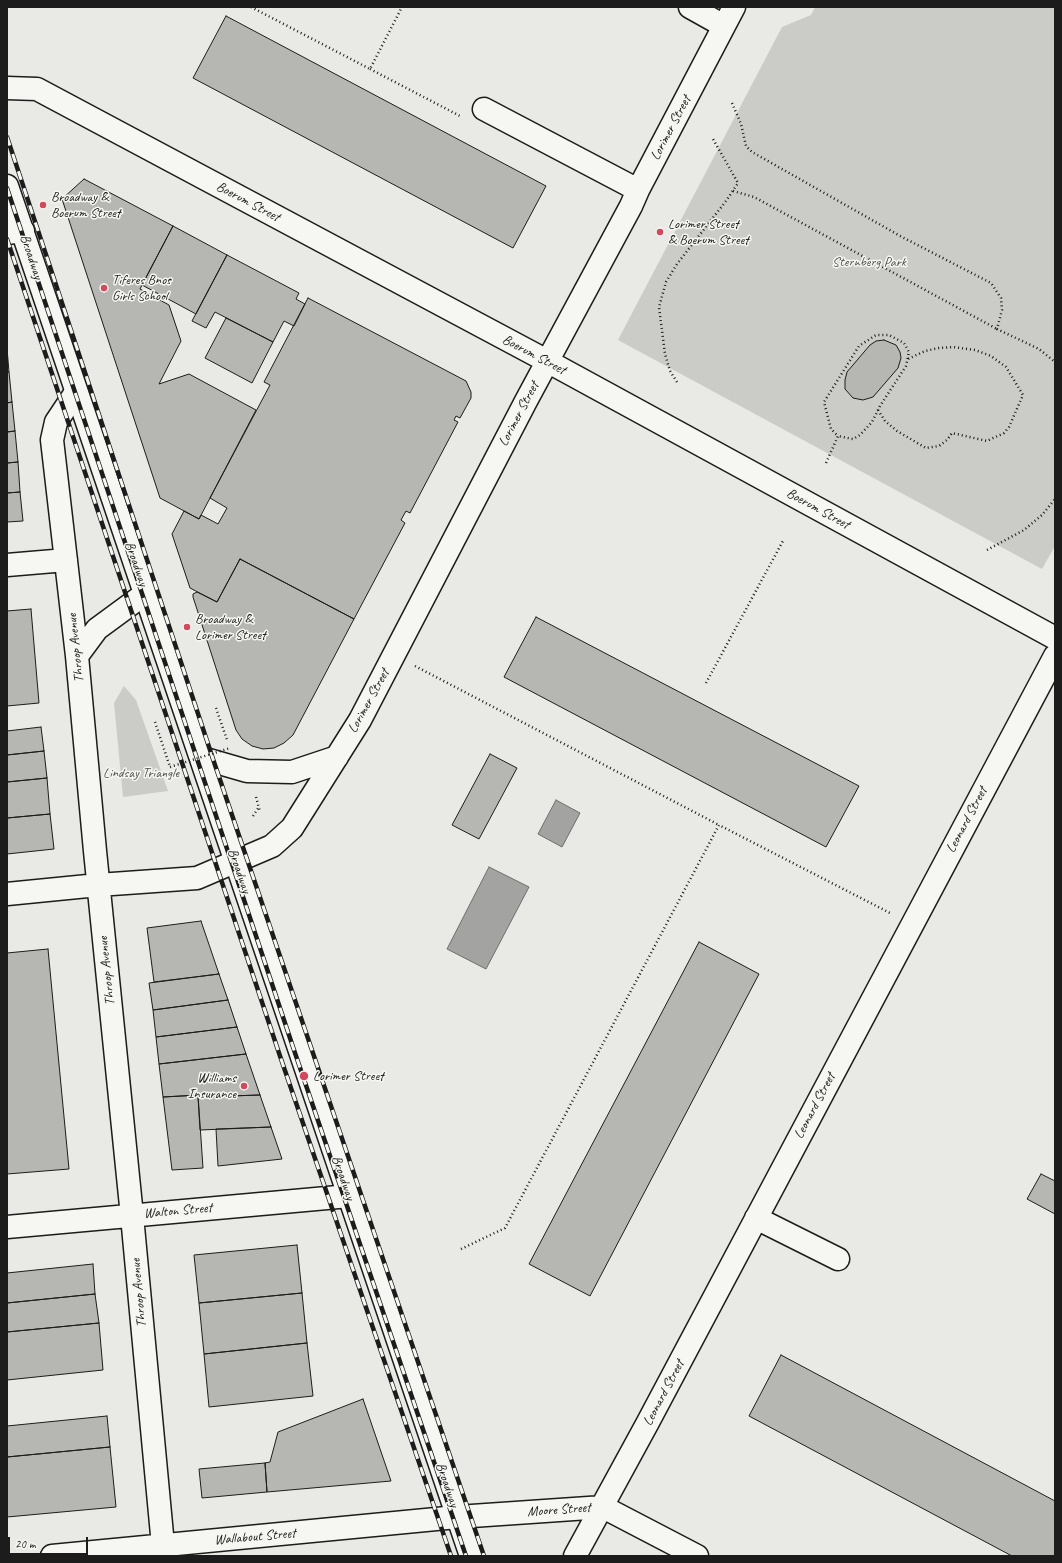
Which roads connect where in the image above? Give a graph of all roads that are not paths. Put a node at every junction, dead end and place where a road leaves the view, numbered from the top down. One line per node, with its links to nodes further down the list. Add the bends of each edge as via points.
1 (690, 7): 2 (street)
2 (729, 16): 6 (street, Lorimer Street)
3 (7, 88): 8 (street, Boerum Street, via 37,89)
4 (484, 109): 6 (street)
5 (7, 186): 7 (street, Broadway)
6 (638, 190): 8 (street, Lorimer Street)
7 (15, 232): 9 (street, Broadway)
8 (547, 361): 13 (street, Boerum Street); 16 (street, Lorimer Street, via 360,720)
9 (76, 392): 10 (street, Throop Avenue, via 56,422 52,440); 12 (street, Broadway)
10 (66, 560): 11 (street); 14 (street, Throop Avenue)
11 (7, 565)
12 (146, 593): 14 (street, via 97,629); 17 (street, Broadway)
13 (1055, 638)
14 (77, 656): 19 (street, Throop Avenue)
15 (1055, 656): 23 (street, Leonard Street)
16 (337, 757): 17 (street, via 292,772 247,771); 18 (street, Lorimer Street, via 292,828 272,846)
17 (202, 758): 18 (street, Broadway)
18 (236, 861): 19 (street, Lorimer Street, via 197,878); 21 (street, Broadway)
19 (98, 885): 20 (street, Lorimer Street); 22 (street, Throop Avenue)
20 (7, 894)
21 (349, 1196): 22 (street, Walton Street); 27 (street, Broadway)
22 (132, 1216): 24 (street, Walton Street); 28 (street, Throop Avenue)
23 (756, 1218): 25 (street); 26 (street, Leonard Street)
24 (7, 1227)
25 (838, 1260)
26 (603, 1507): 27 (street, Moore Street); 31 (street, Leonard Street); 32 (street, Moore Street)
27 (458, 1517): 28 (street, Wallabout Street); 30 (street, Broadway)
28 (163, 1551): 29 (street, Wallabout Street)
29 (52, 1556)
30 (471, 1556)
31 (575, 1556)
32 (697, 1556)

